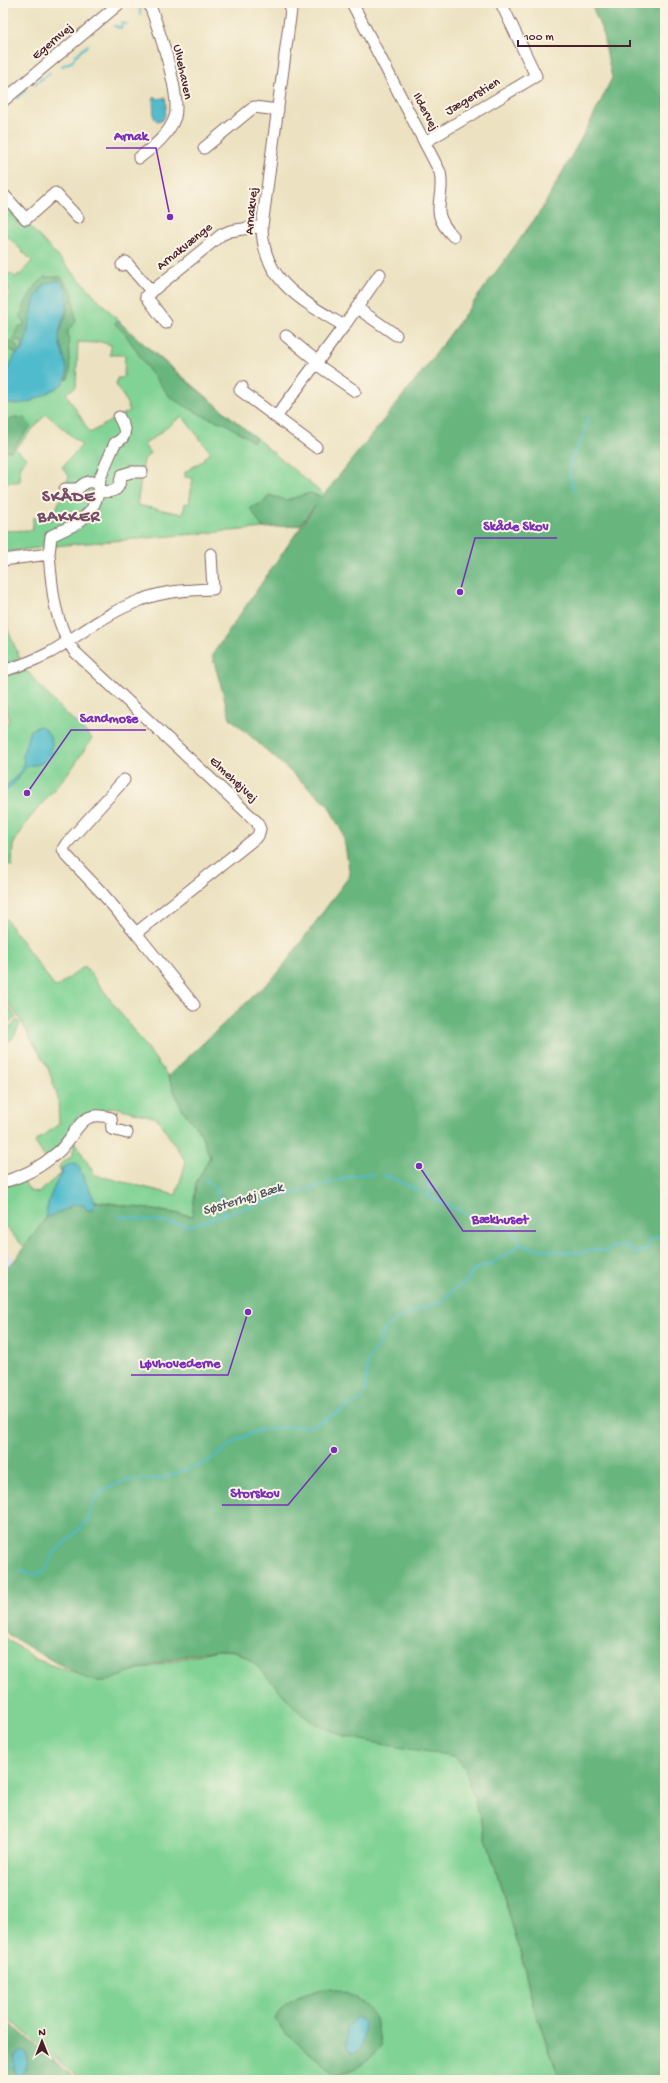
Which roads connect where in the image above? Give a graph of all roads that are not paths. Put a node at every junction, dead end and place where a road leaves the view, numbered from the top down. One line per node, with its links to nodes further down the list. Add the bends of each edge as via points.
1 (120, 3): 6 (street, Egernvej)
2 (149, 3): 10 (street, Ulvehaven, via 172,81 176,105 175,116 169,129 157,144)
3 (290, 3): 7 (street, Arnakvej)
4 (352, 3): 8 (street, Ildervej)
5 (501, 3): 8 (street, Jægerstien, via 536,76)
6 (3, 101)
7 (278, 110): 9 (street, via 254,107); 13 (street, Arnakvej)
8 (425, 142): 14 (street, Ildervej, via 442,181 439,218)
9 (204, 148)
10 (139, 158)
11 (3, 194): 12 (street, via 26,219 56,193)
12 (78, 218)
13 (262, 226): 17 (street, Arnakvænge, via 221,235); 20 (street, Arnakvej, via 264,253 281,281 305,302)
14 (453, 236)
15 (122, 265): 17 (street, via 126,262)
16 (380, 274): 18 (street)
17 (152, 292): 19 (street, via 146,296)
18 (357, 308): 20 (street); 21 (street)
19 (166, 323)
20 (344, 326): 23 (street)
21 (396, 335)
22 (286, 336): 23 (street)
23 (317, 363): 25 (street); 27 (street)
24 (242, 388): 27 (street, via 240,390)
25 (355, 391)
26 (119, 417): 30 (street, via 125,434 122,440 115,443)
27 (276, 417): 28 (street)
28 (316, 447)
29 (142, 472): 30 (street, via 122,475 120,487 116,490)
30 (99, 488): 31 (street, via 92,481 85,482 78,489); 32 (street, via 86,516 52,536)
31 (65, 489)
32 (49, 554): 34 (street); 35 (street, Elmehøjvej, via 55,608)
33 (211, 554): 35 (street, via 213,589 186,590 142,599 125,606)
34 (3, 560)
35 (67, 640): 36 (street, via 37,659); 38 (street, Elmehøjvej, via 92,669 213,780 257,822 260,829 258,836)
36 (3, 672)
37 (124, 780): 38 (street, via 66,844 64,850)
38 (136, 933): 39 (street)
39 (194, 1005)
40 (127, 1133): 41 (street, via 112,1129 111,1118 93,1116 78,1125 58,1153 24,1175)
41 (3, 1182)

